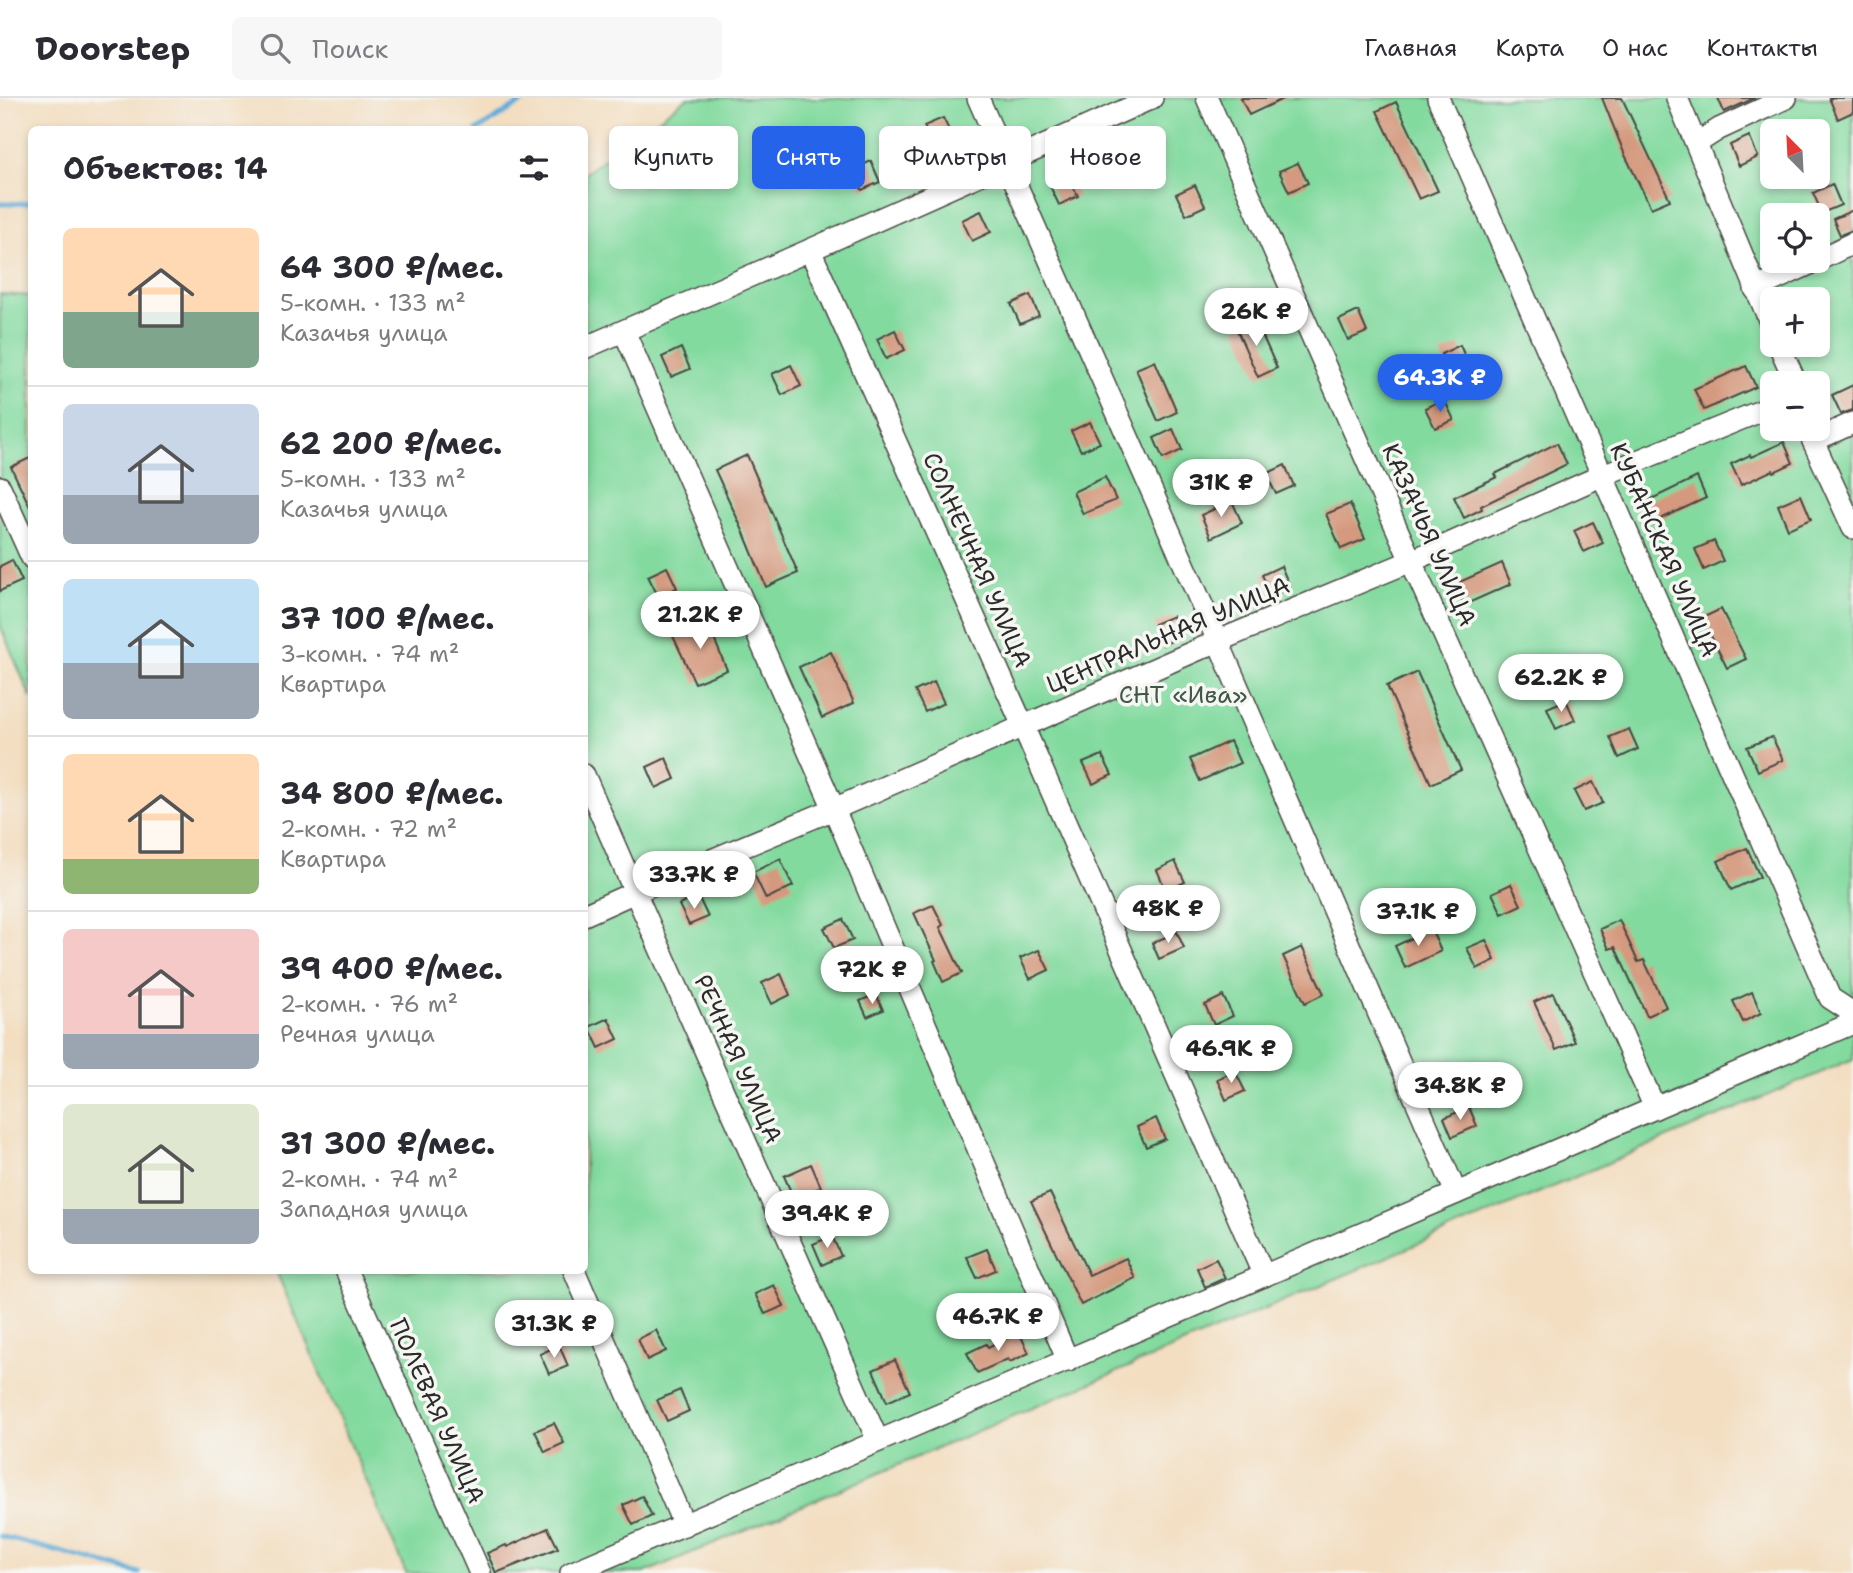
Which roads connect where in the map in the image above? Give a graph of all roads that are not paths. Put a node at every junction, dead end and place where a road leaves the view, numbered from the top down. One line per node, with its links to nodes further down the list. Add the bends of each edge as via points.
1 (978, 98): 7 (street)
2 (1152, 98): 9 (street)
3 (1208, 98): 28 (street, КАЗАЧЬЯ УЛИЦА)
4 (1438, 98): 24 (street, КУБАНСКАЯ УЛИЦА)
5 (1677, 98): 8 (street)
6 (1786, 98): 8 (street)
7 (991, 126)
8 (1697, 143): 16 (street)
9 (1031, 152)
10 (947, 189): 13 (street)
11 (1020, 189): 29 (street)
12 (1853, 243): 14 (street)
13 (810, 250): 18 (street); 30 (street, СОЛНЕЧНАЯ УЛИЦА)
14 (1830, 254)
15 (1789, 273): 16 (street)
16 (1755, 289): 17 (street)
17 (1760, 300)
18 (624, 331): 19 (street); 32 (street)
19 (588, 346)
20 (1760, 410): 24 (street, ЦЕНТРАЛЬНАЯ УЛИЦА)
21 (1853, 423): 22 (street)
22 (1830, 430)
23 (1814, 441): 26 (street)
24 (1603, 475): 28 (street, ЦЕНТРАЛЬНАЯ УЛИЦА); 35 (street, КУБАНСКАЯ УЛИЦА, via 1830,998)
25 (0, 486): 27 (street)
26 (1853, 528)
27 (28, 549)
28 (1411, 561): 29 (street, ЦЕНТРАЛЬНАЯ УЛИЦА); 37 (street, КАЗАЧЬЯ УЛИЦА)
29 (1218, 641): 30 (street, ЦЕНТРАЛЬНАЯ УЛИЦА); 38 (street)
30 (1023, 726): 32 (street, ЦЕНТРАЛЬНАЯ УЛИЦА); 41 (street, СОЛНЕЧНАЯ УЛИЦА)
31 (588, 784): 33 (street, РЕЧНАЯ УЛИЦА)
32 (835, 809): 33 (street, ЦЕНТРАЛЬНАЯ УЛИЦА); 42 (street)
33 (635, 892): 34 (street, ЦЕНТРАЛЬНАЯ УЛИЦА); 43 (street, РЕЧНАЯ УЛИЦА)
34 (588, 913)
35 (1853, 1013)
36 (1853, 1023): 37 (street)
37 (1655, 1108): 38 (street)
38 (1456, 1193): 41 (street)
39 (348, 1274): 45 (street, ПОЛЕВАЯ УЛИЦА)
40 (576, 1274): 44 (street)
41 (1264, 1276): 42 (street)
42 (1068, 1361): 43 (street)
43 (878, 1441): 44 (street)
44 (684, 1525): 46 (street)
45 (480, 1573)
46 (571, 1573)

